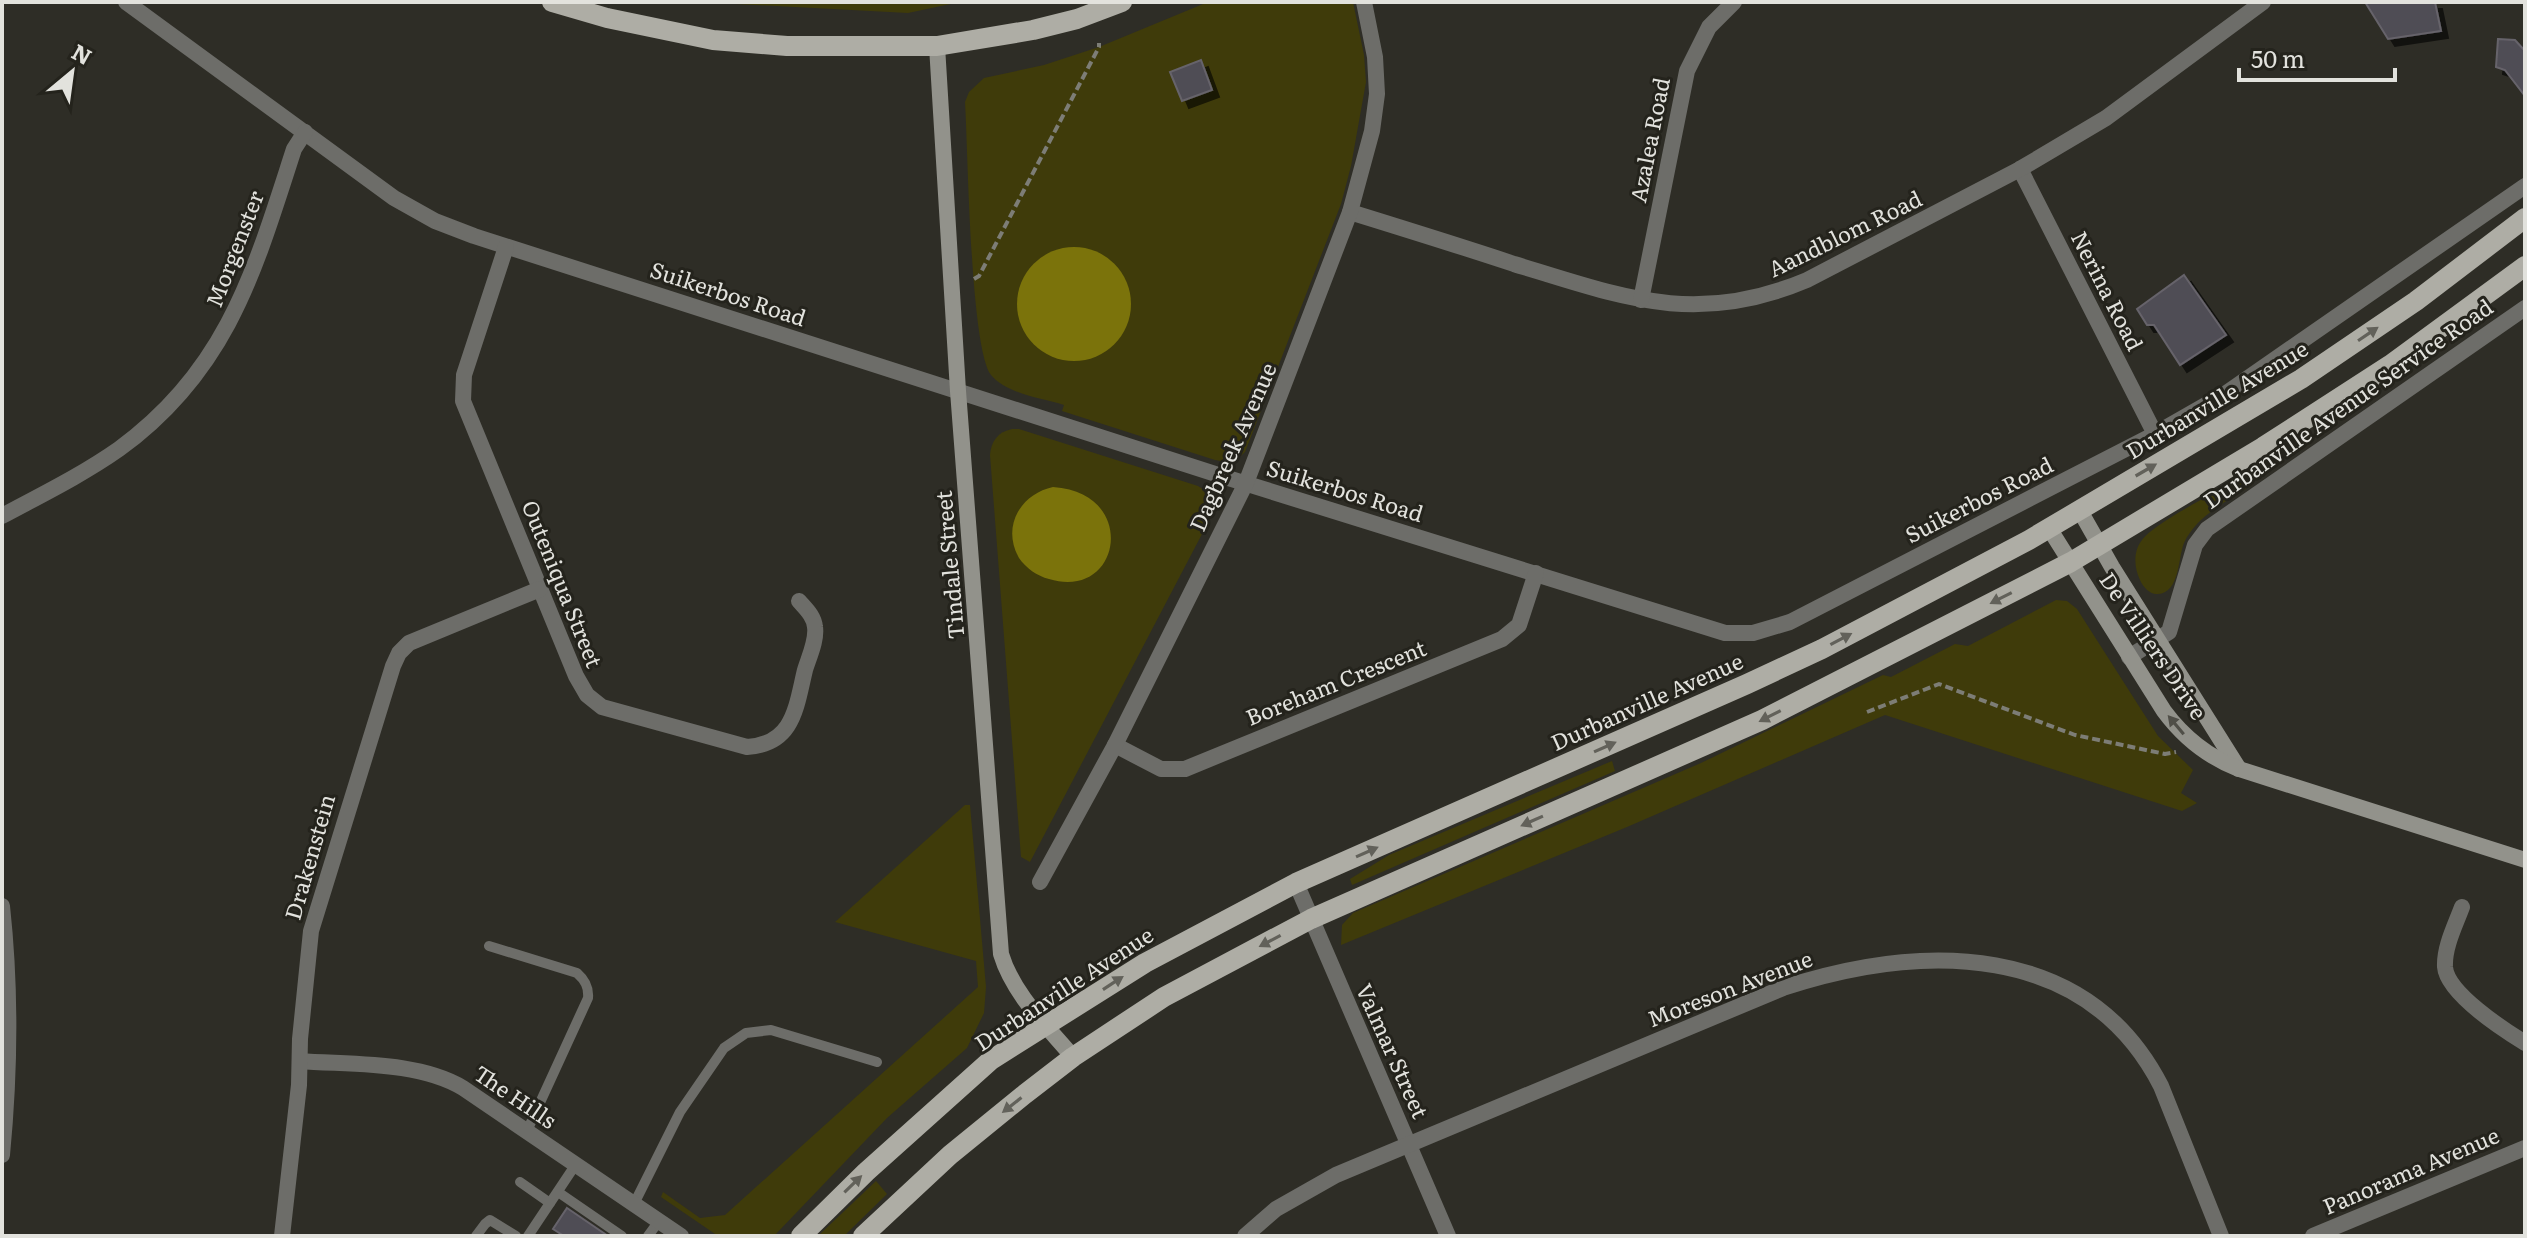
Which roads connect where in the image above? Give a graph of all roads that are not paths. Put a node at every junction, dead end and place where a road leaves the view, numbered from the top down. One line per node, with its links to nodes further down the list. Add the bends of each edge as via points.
1 (126, 2): 8 (street, Suikerbos Road)
2 (552, 2): 7 (main road, via 713,40 787,46)
3 (1122, 2): 7 (main road, via 1033,30)
4 (1364, 2): 11 (street, Dagbreek Avenue, via 1377,94)
5 (1734, 2): 15 (street, Azalea Road, via 1709,27 1687,71)
6 (2263, 2): 9 (street, Aandblom Road, via 2106,118)
7 (937, 46): 17 (main road, Tindale Street)
8 (305, 132): 13 (street, Suikerbos Road, via 411,208); 21 (street, Morgenster, via 294,149 242,300 188,383 121,448)
9 (2020, 169): 15 (street, Aandblom Road, via 1772,295 1698,305); 18 (street, Nerina Road)
10 (2525, 186): 18 (street, Suikerbos Road, via 2225,394)
11 (1350, 212): 15 (street, Aandblom Road); 19 (street, Dagbreek Avenue)
12 (2525, 218): 20 (main road, Durbanville Avenue, one-way to 12, via 2301,379)
13 (506, 247): 17 (street, Suikerbos Road); 26 (street, Outeniqua Street, via 462,392)
14 (2525, 266): 23 (main road, via 2390,365)
15 (1641, 300)
16 (2525, 308): 28 (street, Durbanville Avenue Service Road, via 2207,529 2195,545 2169,632)
17 (958, 391): 19 (street, Suikerbos Road); 39 (main road, Tindale Street, via 1001,954 1011,980)
18 (2155, 434): 25 (street, Suikerbos Road, via 1829,603 1766,630 1711,630)
19 (1246, 483): 25 (street, Suikerbos Road); 30 (street, Dagbreek Avenue)
20 (2079, 509): 22 (main road, Durbanville Avenue); 23 (main road, De Villiers Drive)
21 (2, 516)
22 (2049, 528): 24 (main road, De Villiers Drive); 34 (main road, Durbanville Avenue, one-way to 22, via 1822,649)
23 (2100, 546): 24 (main road); 28 (main road, De Villiers Drive)
24 (2071, 562): 29 (main road, De Villiers Drive); 37 (main road, one-way to 37, via 1762,720)
25 (1536, 573): 30 (street, Boreham Crescent, via 1522,618 1509,635 1185,769 1161,769)
26 (540, 589): 27 (street, Outeniqua Street, via 580,686 594,701 747,747 777,738 794,713 816,631); 42 (street, Drakenstein, via 409,643 399,653 311,931)
27 (799, 601)
28 (2158, 639): 29 (street, Durbanville Avenue Service Road); 31 (main road, De Villiers Drive)
29 (2129, 657): 31 (main road, De Villiers Drive, one-way to 29, via 2186,736)
30 (1115, 745): 33 (street, Dagbreek Avenue)
31 (2239, 769): 32 (main road, De Villiers Drive)
32 (2525, 860)
33 (1040, 882)
34 (1296, 883): 37 (street, Valmar Street); 39 (main road, Durbanville Avenue, one-way to 34, via 1155,957)
35 (2, 906): 47 (street, via 9,1043)
36 (2462, 907): 40 (street, via 2447,948 2447,977 2463,996)
37 (1311, 919): 41 (main road, one-way to 41, via 1164,997); 45 (street, Valmar Street)
38 (489, 946): 44 (lane, via 577,973 589,992)
39 (1047, 1026): 41 (main road, Tindale Street); 61 (main road, Durbanville Avenue, one-way to 39, via 991,1060)
40 (2525, 1043)
41 (1073, 1057): 62 (main road, one-way to 62, via 950,1155)
42 (300, 1061): 44 (street, The Hills, via 431,1073); 54 (street, Drakenstein)
43 (877, 1062): 52 (lane, via 771,1030 734,1039 680,1112)
44 (527, 1131): 48 (street, The Hills)
45 (1410, 1145): 63 (street, Moreson Avenue, via 1336,1175 1276,1209); 64 (street, Valmar Street); 65 (street, Moreson Avenue, via 1806,980 1889,963 1967,962 2055,982 2120,1026 2161,1086)
46 (2525, 1148): 66 (street, Panorama Avenue)
47 (2, 1155)
48 (576, 1164): 50 (lane); 52 (street, The Hills)
49 (520, 1182): 51 (lane)
50 (558, 1192): 51 (lane); 58 (lane)
51 (550, 1203): 57 (lane)
52 (634, 1204): 53 (street, The Hills)
53 (659, 1221): 59 (lane); 60 (street, The Hills)
54 (282, 1236)
55 (476, 1236): 56 (lane, via 490,1220)
56 (516, 1236)
57 (528, 1236)
58 (622, 1236)
59 (648, 1236)
60 (681, 1236)
61 (801, 1236)
62 (863, 1236)
63 (1245, 1236)
64 (1448, 1236)
65 (2221, 1236)
66 (2313, 1236)

